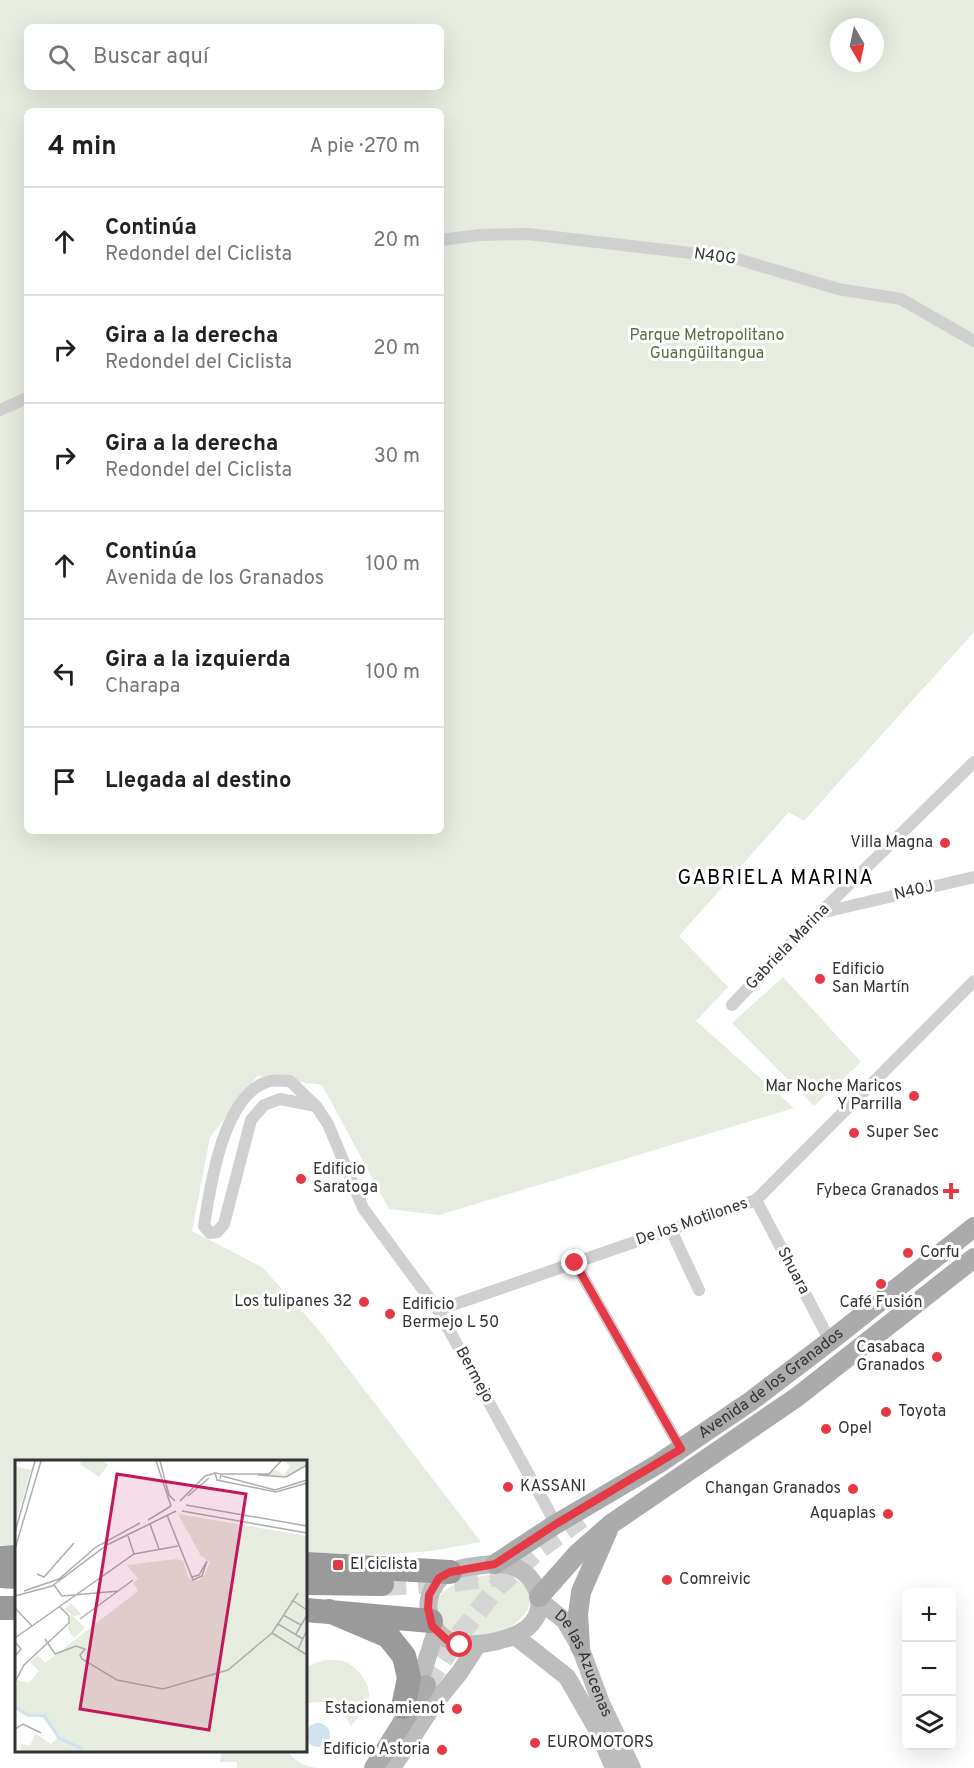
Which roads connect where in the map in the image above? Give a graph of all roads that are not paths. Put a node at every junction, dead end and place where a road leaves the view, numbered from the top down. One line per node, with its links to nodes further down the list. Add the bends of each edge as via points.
1 (444, 240): 2 (street, N40G, via 528,234 734,258 838,289 901,299)
2 (974, 341)
3 (24, 399): 4 (street)
4 (0, 410)
5 (974, 762): 7 (street, Gabriela Marina)
6 (974, 877): 7 (street, N40J)
7 (819, 913): 9 (street, Gabriela Marina)
8 (974, 981): 11 (street, De los Motilones)
9 (732, 1005)
10 (316, 1106): 10 (street, Bermejo, via 290,1082 268,1081 239,1105 229,1122 214,1171 204,1226 210,1233 224,1224 251,1120 264,1105 280,1099); 17 (street, Bermejo, via 328,1124 363,1208)
11 (756, 1200): 13 (street, De los Motilones); 18 (street, Shuara)
12 (974, 1227): 18 (main road, Avenida de los Granados)
13 (671, 1230): 15 (street, De los Motilones); 16 (street)
14 (974, 1258): 23 (main road, Avenida de los Granados, via 797,1397)
15 (575, 1263): 17 (street, De los Motilones); 19 (street)
16 (699, 1290)
17 (438, 1310): 22 (street, Bermejo)
18 (831, 1341): 19 (main road, Avenida de los Granados)
19 (681, 1449): 20 (main road, Avenida de los Granados)
20 (658, 1464): 21 (main road); 22 (main road, Avenida de los Granados)
21 (591, 1512)
22 (556, 1524): 27 (main road, Avenida de los Granados)
23 (611, 1524): 33 (main road, Avenida de los Granados, via 578,1553); 38 (main road, via 581,1592)
24 (15, 1557): 25 (highway)
25 (0, 1558)
26 (308, 1564): 28 (highway)
27 (495, 1564): 28 (street); 33 (street, via 518,1568 536,1585)
28 (450, 1572): 35 (street, via 439,1578 429,1595 428,1608)
29 (0, 1576): 30 (highway)
30 (15, 1577)
31 (308, 1583): 32 (highway)
32 (382, 1584)
33 (539, 1598): 36 (street, via 533,1622); 38 (street, De las Azucenas, via 565,1621)
34 (317, 1611): 35 (highway); 40 (highway, via 388,1636 404,1656 409,1678)
35 (434, 1626): 37 (street, via 447,1640 460,1645); 40 (street, via 418,1684)
36 (514, 1636): 37 (street); 44 (street, De las Azucenas, via 567,1677)
37 (478, 1644): 43 (street)
38 (580, 1647): 45 (street, De las Azucenas)
39 (426, 1685): 42 (main road)
40 (403, 1707): 41 (street)
41 (363, 1768)
42 (374, 1768)
43 (392, 1768)
44 (614, 1768)
45 (632, 1768)

